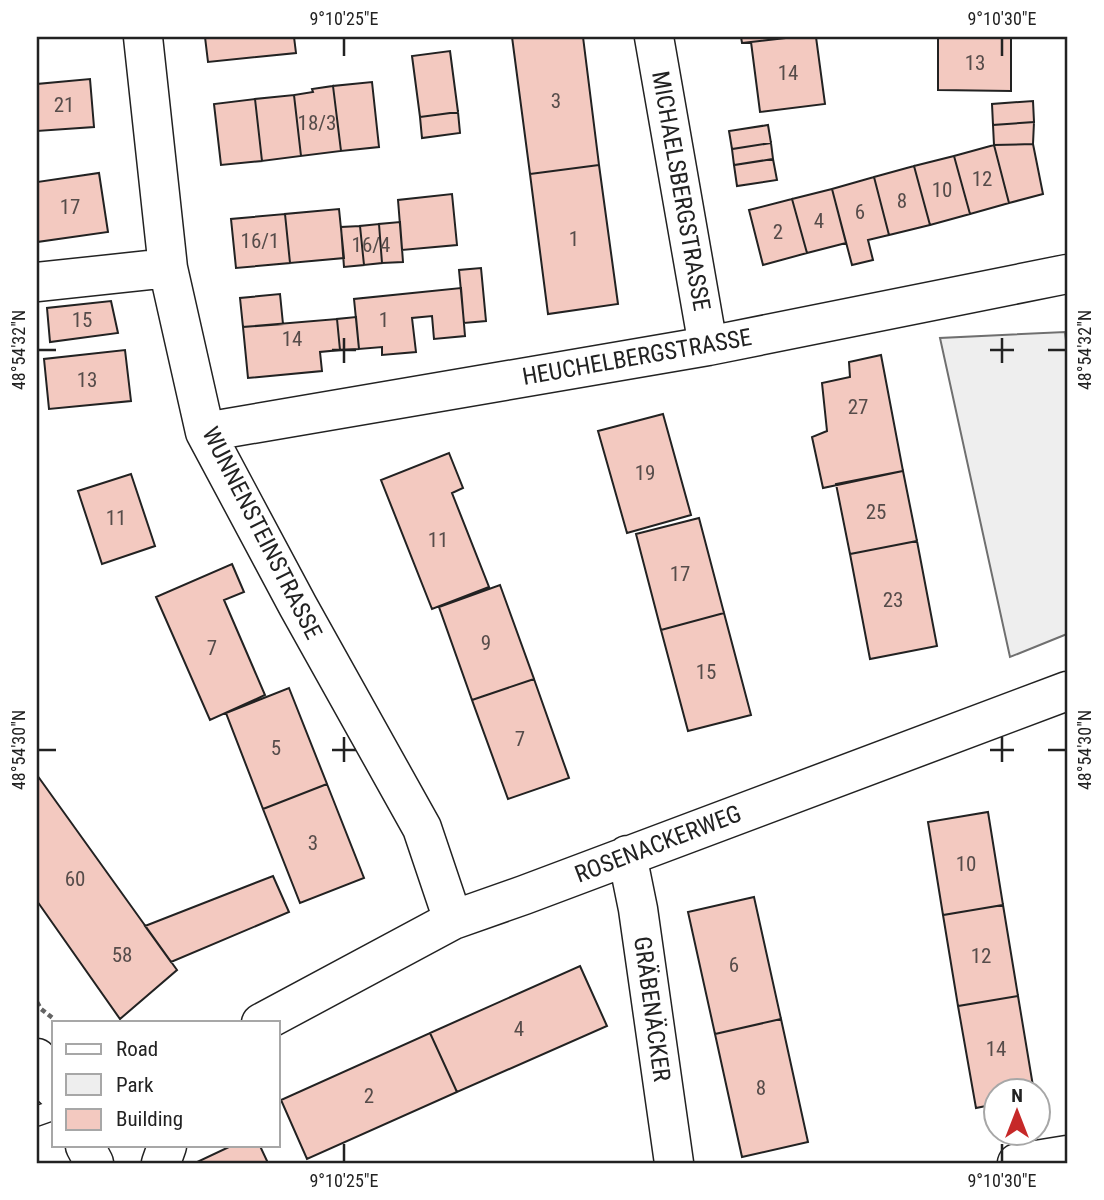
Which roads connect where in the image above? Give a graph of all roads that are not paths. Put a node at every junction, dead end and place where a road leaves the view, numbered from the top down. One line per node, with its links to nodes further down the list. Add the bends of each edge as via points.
1 (143, 37): 3 (street, WUNNENSTEINSTRASSE)
2 (654, 37): 6 (street, MICHAELSBERGSTRASSE)
3 (168, 268): 5 (street); 7 (street, WUNNENSTEINSTRASSE)
4 (1067, 274): 6 (street, HEUCHELBERGSTRASSE)
5 (37, 282)
6 (708, 346): 7 (street, HEUCHELBERGSTRASSE)
7 (205, 432): 10 (street, WUNNENSTEINSTRASSE, via 422,828)
8 (1067, 691): 9 (street, ROSENACKERWEG)
9 (627, 855): 10 (street, ROSENACKERWEG); 15 (street, GRÄBENÄCKER)
10 (453, 920): 11 (street, ROSENACKERWEG)
11 (265, 1021)
12 (37, 1058): 13 (street)
13 (52, 1085)
14 (1067, 1155): 16 (street)
15 (674, 1163)
16 (1017, 1163)

